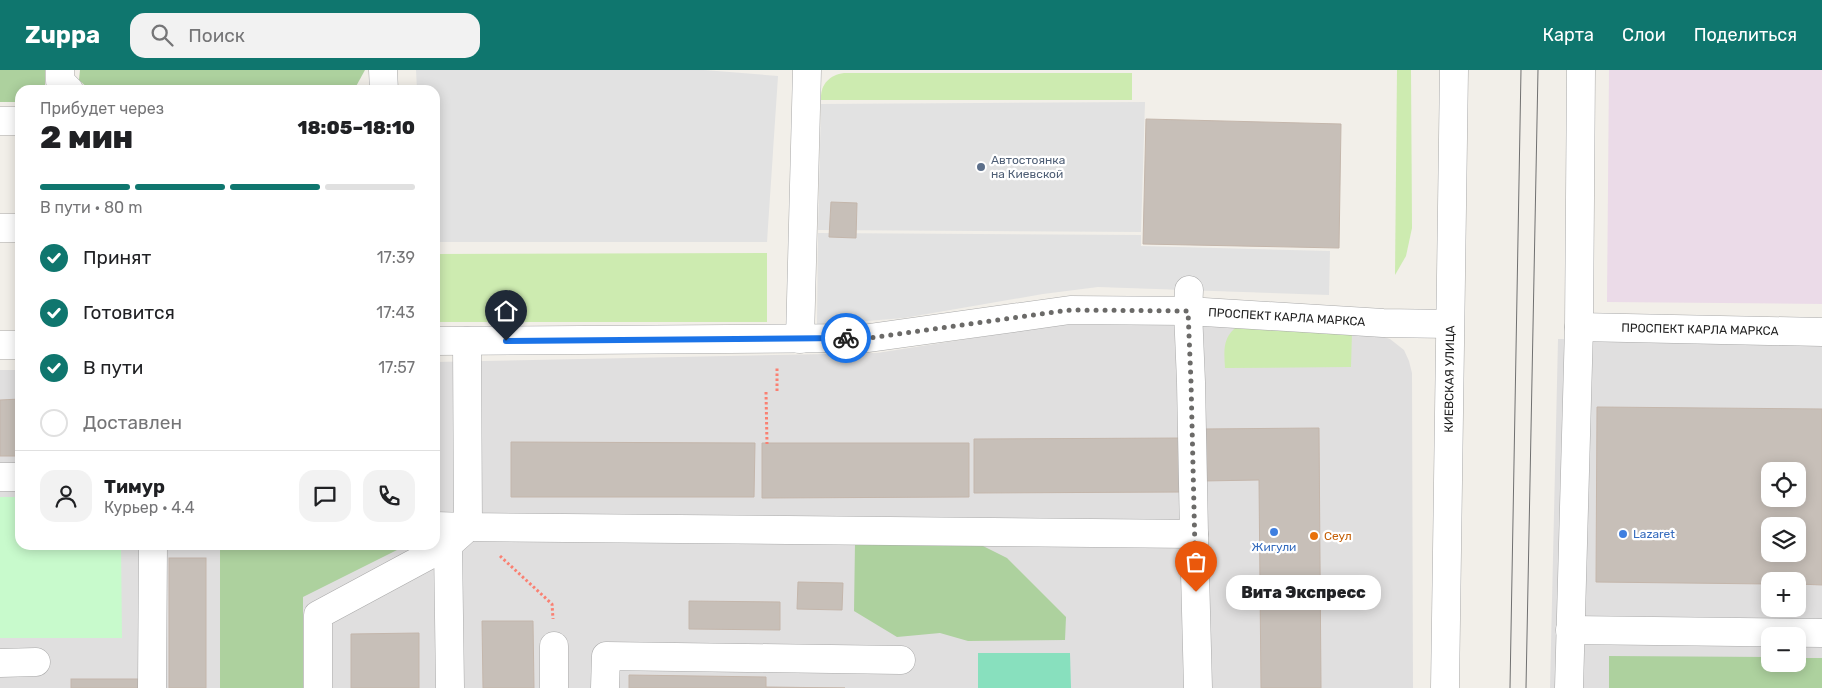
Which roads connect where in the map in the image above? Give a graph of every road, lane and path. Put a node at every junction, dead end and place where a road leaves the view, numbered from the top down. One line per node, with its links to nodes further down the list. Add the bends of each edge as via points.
1 (60, 70): 5 (street, via 60,81)
2 (807, 70): 14 (street)
3 (1454, 70): 11 (street, КИЕВСКАЯ УЛИЦА)
4 (1581, 70): 12 (street)
5 (64, 85)
6 (0, 121): 7 (street)
7 (15, 121)
8 (0, 228): 9 (street)
9 (15, 228)
10 (1189, 300): 11 (street, ПРОСПЕКТ КАРЛА МАРКСА, via 1383,323); 14 (street, ПРОСПЕКТ КАРЛА МАРКСА, via 1070,310 869,338); 24 (street)
11 (1449, 324): 40 (street, КИЕВСКАЯ УЛИЦА)
12 (1579, 327): 13 (street, ПРОСПЕКТ КАРЛА МАРКСА); 28 (street)
13 (1822, 332)
14 (800, 339): 15 (street, ПРОСПЕКТ КАРЛА МАРКСА)
15 (467, 341): 16 (street, ПРОСПЕКТ КАРЛА МАРКСА); 23 (street)
16 (440, 342)
17 (15, 345): 18 (street)
18 (0, 346)
19 (766, 392): 20 (path)
20 (767, 444)
21 (0, 477): 22 (street)
22 (15, 477)
23 (468, 527): 24 (street); 25 (street); 30 (path, via 552,604)
24 (1194, 534): 39 (street)
25 (442, 536): 36 (street)
26 (153, 550): 34 (street)
27 (420, 550): 35 (street, via 318,615)
28 (1570, 630): 29 (street); 41 (street)
29 (1822, 633)
30 (554, 646): 37 (street)
31 (901, 660): 38 (street, via 606,656)
32 (36, 662): 33 (street)
33 (0, 663)
34 (152, 688)
35 (318, 688)
36 (450, 688)
37 (554, 688)
38 (605, 688)
39 (1198, 688)
40 (1445, 688)
41 (1569, 688)

